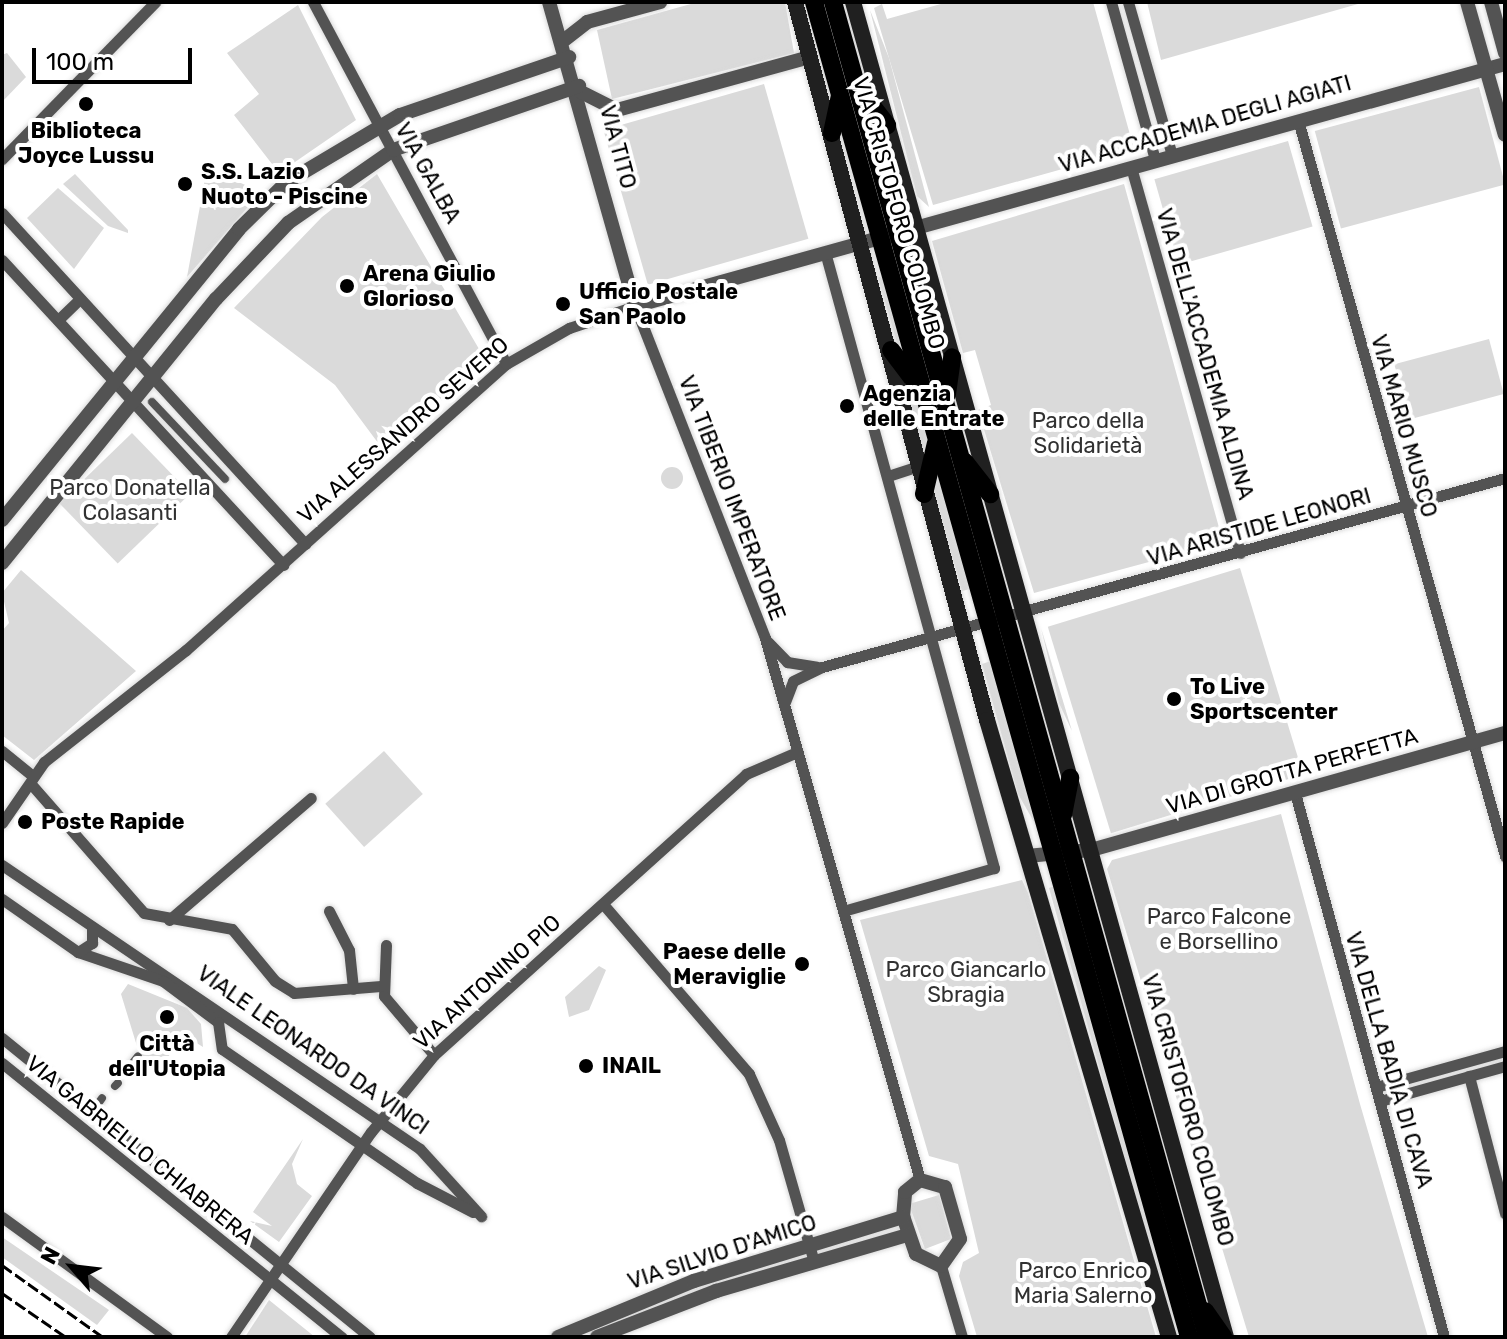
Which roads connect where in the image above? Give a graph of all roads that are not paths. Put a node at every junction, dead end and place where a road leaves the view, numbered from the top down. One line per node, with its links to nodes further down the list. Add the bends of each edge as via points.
1 (155, 2): 28 (street)
2 (313, 2): 22 (street, VIA GALBA)
3 (549, 2): 13 (street, VIA TITO)
4 (660, 2): 13 (street, via 587,22)
5 (795, 2): 16 (main road, VIA CRISTOFORO COLOMBO)
6 (814, 2): 20 (main road, VIA CRISTOFORO COLOMBO)
7 (833, 2): 20 (main road, VIA CRISTOFORO COLOMBO)
8 (853, 2): 23 (main road, VIA CRISTOFORO COLOMBO)
9 (1111, 2): 29 (street)
10 (1128, 2): 27 (street)
11 (1467, 2): 18 (street)
12 (1491, 2): 14 (street)
13 (563, 41): 15 (street, VIA TITO)
14 (1505, 53)
15 (569, 57): 19 (street, VIA TITO); 22 (street)
16 (810, 57): 19 (street, via 617,110); 24 (main road, VIA CRISTOFORO COLOMBO)
17 (1505, 64): 18 (street, VIA ACCADEMIA DEGLI AGIATI)
18 (1486, 69): 21 (street, VIA ACCADEMIA DEGLI AGIATI); 25 (street)
19 (580, 89): 26 (street); 38 (street, VIA TITO)
20 (848, 89): 23 (main road); 24 (main road); 33 (main road, VIA CRISTOFORO COLOMBO)
21 (1298, 120): 27 (street, VIA ACCADEMIA DEGLI AGIATI); 58 (street, VIA MARIO MUSCO)
22 (378, 125): 26 (street, VIA GALBA); 41 (street, via 269,198)
23 (887, 125): 32 (main road, VIA CRISTOFORO COLOMBO)
24 (832, 133): 34 (main road, VIA CRISTOFORO COLOMBO)
25 (1505, 135)
26 (393, 150): 43 (street, VIA GALBA); 44 (street, via 270,239)
27 (1172, 155): 29 (street, VIA ACCADEMIA DEGLI AGIATI)
28 (2, 159)
29 (1155, 160): 30 (street, VIA ACCADEMIA DEGLI AGIATI)
30 (1131, 167): 32 (street, VIA ACCADEMIA DEGLI AGIATI); 61 (street, VIA DELL'ACCADEMIA ALDINA)
31 (2, 213): 37 (street)
32 (916, 227): 33 (street, VIA ALESSANDRO SEVERO); 42 (main road, VIA CRISTOFORO COLOMBO)
33 (889, 235): 34 (street, VIA ALESSANDRO SEVERO); 46 (main road, VIA CRISTOFORO COLOMBO); 49 (main road, VIA CRISTOFORO COLOMBO)
34 (861, 243): 35 (street, VIA ALESSANDRO SEVERO); 40 (main road, VIA CRISTOFORO COLOMBO)
35 (825, 252): 38 (street, VIA ALESSANDRO SEVERO); 53 (street)
36 (2, 260): 39 (street)
37 (80, 299): 39 (street); 41 (street)
38 (635, 306): 43 (street, VIA ALESSANDRO SEVERO, via 569,328); 67 (street, VIA TIBERIO IMPERATORE)
39 (58, 320): 45 (street)
40 (891, 350): 46 (main road); 52 (main road, VIA CRISTOFORO COLOMBO)
41 (134, 356): 44 (street); 45 (street)
42 (952, 357): 49 (main road); 57 (main road, VIA CRISTOFORO COLOMBO)
43 (506, 364): 60 (street, VIA ALESSANDRO SEVERO)
44 (152, 378): 48 (street); 60 (street)
45 (113, 381): 48 (street); 59 (street)
46 (924, 394): 50 (main road, VIA CRISTOFORO COLOMBO)
47 (152, 402): 55 (street)
48 (133, 403): 62 (street); 63 (street)
49 (945, 405): 51 (main road, VIA CRISTOFORO COLOMBO)
50 (937, 440): 56 (main road); 64 (main road, VIA CRISTOFORO COLOMBO)
51 (960, 457): 57 (main road); 64 (main road, VIA CRISTOFORO COLOMBO)
52 (916, 467): 53 (street); 56 (main road, VIA CRISTOFORO COLOMBO)
53 (888, 476): 66 (street)
54 (1505, 478): 58 (street, VIA ARISTIDE LEONORI)
55 (225, 479)
56 (924, 494): 65 (main road, VIA CRISTOFORO COLOMBO)
57 (990, 494): 64 (main road, VIA CRISTOFORO COLOMBO)
58 (1405, 506): 61 (street, VIA ARISTIDE LEONORI); 71 (street, VIA MARIO MUSCO)
59 (2, 520)
60 (305, 544): 63 (street, VIA ALESSANDRO SEVERO)
61 (1240, 553): 64 (street, VIA ARISTIDE LEONORI)
62 (2, 563)
63 (283, 565): 75 (street, VIA ALESSANDRO SEVERO)
64 (1006, 617): 65 (street); 74 (main road, VIA CRISTOFORO COLOMBO); 78 (main road, VIA CRISTOFORO COLOMBO); 82 (main road, VIA CRISTOFORO COLOMBO)
65 (962, 629): 66 (street); 81 (main road, VIA CRISTOFORO COLOMBO)
66 (934, 637): 68 (street); 88 (street, via 994,868)
67 (765, 638): 68 (street, via 787,662); 69 (street, VIA TIBERIO IMPERATORE)
68 (822, 667): 69 (street, via 793,681)
69 (785, 706): 73 (street, VIA TIBERIO IMPERATORE)
70 (1505, 733): 71 (street, VIA DI GROTTA PERFETTA)
71 (1473, 743): 76 (street, VIA DI GROTTA PERFETTA); 83 (street, VIA MARIO MUSCO)
72 (2, 751): 75 (street)
73 (797, 752): 86 (street, VIA ANTONINO PIO, via 746,774); 88 (street)
74 (1070, 778): 78 (main road); 80 (main road, VIA CRISTOFORO COLOMBO)
75 (32, 780): 79 (street, VIA ALESSANDRO SEVERO); 89 (street, via 136,906)
76 (1295, 793): 80 (street, VIA DI GROTTA PERFETTA); 106 (street, VIA DELLA BADIA DI CAVA)
77 (311, 798): 89 (street)
78 (1062, 821): 82 (main road, VIA CRISTOFORO COLOMBO)
79 (2, 823)
80 (1091, 850): 82 (street); 138 (main road, VIA CRISTOFORO COLOMBO)
81 (1027, 856): 82 (street); 134 (main road, VIA CRISTOFORO COLOMBO)
82 (1063, 856): 125 (main road, VIA CRISTOFORO COLOMBO); 126 (main road, VIA CRISTOFORO COLOMBO)
83 (1505, 856)
84 (2, 865): 90 (street, VIALE LEONARDO DA VINCI)
85 (2, 899): 93 (street, VIALE LEONARDO DA VINCI)
86 (603, 904): 100 (street, VIA ANTONINO PIO); 118 (street, via 749,1074 779,1140)
87 (329, 911): 96 (street, via 349,950)
88 (843, 911): 113 (street)
89 (169, 920): 96 (street, via 232,929 289,991)
90 (92, 927): 91 (street, VIALE LEONARDO DA VINCI); 93 (street, via 92,943)
91 (111, 940): 94 (street, via 99,947); 111 (street, VIALE LEONARDO DA VINCI)
92 (386, 945): 95 (street)
93 (78, 952): 94 (street, VIALE LEONARDO DA VINCI)
94 (99, 961): 112 (street, VIALE LEONARDO DA VINCI, via 163,981 218,1022 222,1049)
95 (381, 986): 96 (street); 100 (street)
96 (348, 990)
97 (1505, 1051): 105 (street)
98 (20, 1053): 99 (street, VIA GABRIELLO CHIABRERA); 99 (street, VIA GABRIELLO CHIABRERA); 110 (street, VIA GABRIELLO CHIABRERA)
99 (3, 1055): 121 (street, VIA GABRIELLO CHIABRERA)
100 (434, 1055): 111 (street, VIA ANTONINO PIO)
101 (138, 1056): 104 (street)
102 (1505, 1066): 103 (street)
103 (1469, 1076): 107 (street); 114 (street)
104 (122, 1078)
105 (1396, 1082): 106 (street); 107 (street)
106 (1376, 1087): 109 (street, VIA DELLA BADIA DI CAVA)
107 (1400, 1095): 109 (street)
108 (102, 1098): 110 (street)
109 (1380, 1101): 139 (street, VIA DELLA BADIA DI CAVA)
110 (92, 1112): 119 (street, VIA GABRIELLO CHIABRERA)
111 (380, 1121): 112 (street, VIA ANTONINO PIO); 112 (street, VIALE LEONARDO DA VINCI, via 428,1156 481,1216)
112 (362, 1147): 122 (street, VIA ANTONINO PIO)
113 (920, 1180): 116 (street, via 905,1192); 123 (street, via 945,1187 960,1239)
114 (1504, 1208)
115 (2, 1217): 128 (street)
116 (903, 1217): 117 (street); 118 (street, VIA SILVIO D'AMICO)
117 (908, 1235): 120 (street, VIA SILVIO D'AMICO); 123 (street, via 919,1258)
118 (809, 1245): 120 (street); 131 (street, VIA SILVIO D'AMICO, via 694,1281)
119 (265, 1252): 121 (street, VIA GABRIELLO CHIABRERA); 122 (street, VIA GABRIELLO CHIABRERA)
120 (814, 1262): 132 (street, VIA SILVIO D'AMICO)
121 (251, 1265): 124 (street, VIA GABRIELLO CHIABRERA)
122 (281, 1265): 124 (street, VIA ANTONINO PIO); 127 (street, VIA GABRIELLO CHIABRERA)
123 (941, 1266): 133 (street)
124 (270, 1280): 129 (street, VIA ANTONINO PIO); 130 (street, VIA GABRIELLO CHIABRERA)
125 (1196, 1299): 137 (main road, VIA CRISTOFORO COLOMBO); 138 (main road)
126 (1183, 1316): 135 (main road); 136 (main road, VIA CRISTOFORO COLOMBO)
127 (363, 1335)
128 (167, 1337)
129 (231, 1337)
130 (342, 1337)
131 (558, 1337)
132 (597, 1337)
133 (962, 1337)
134 (1169, 1337)
135 (1178, 1337)
136 (1189, 1337)
137 (1207, 1337)
138 (1224, 1337)
139 (1444, 1337)

